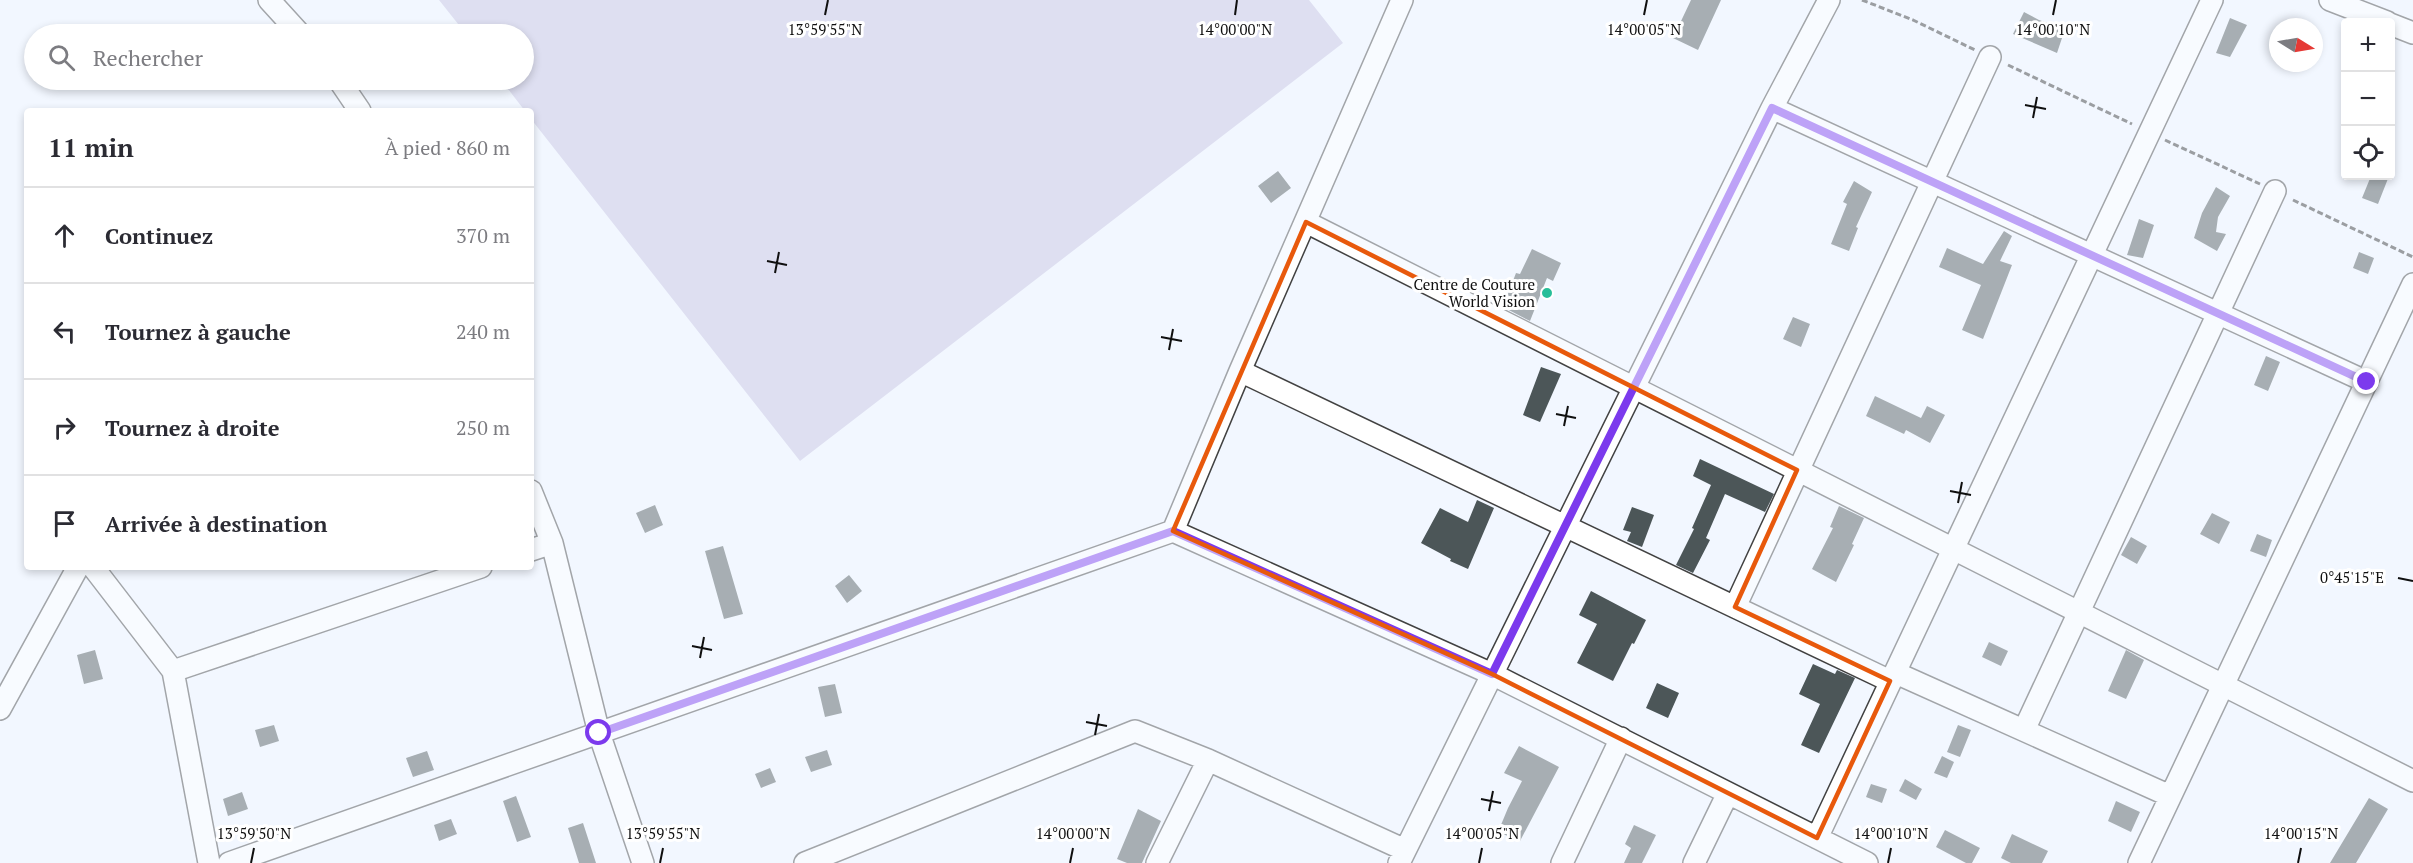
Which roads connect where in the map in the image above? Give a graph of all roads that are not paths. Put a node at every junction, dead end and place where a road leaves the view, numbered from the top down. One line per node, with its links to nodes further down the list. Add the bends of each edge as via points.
1 (269, 0): 7 (street)
2 (1828, 0): 13 (street)
3 (2212, 0): 17 (street)
4 (2330, 0): 6 (street)
5 (1398, 2): 16 (street)
6 (2376, 18)
7 (291, 24)
8 (2395, 26): 9 (street)
9 (2413, 33)
10 (1990, 57): 14 (street)
11 (346, 90): 12 (street)
12 (358, 108)
13 (1772, 108): 14 (street); 22 (street)
14 (1932, 182): 17 (street); 23 (street)
15 (2274, 191): 19 (street)
16 (1306, 222): 20 (street); 22 (street)
17 (2091, 255): 19 (street); 28 (street)
18 (2413, 284): 21 (street)
19 (2218, 314): 21 (street); 34 (street)
20 (1240, 371): 25 (street); 26 (street)
21 (2367, 382): 38 (street)
22 (1634, 388): 23 (street); 25 (street)
23 (1797, 470): 28 (street); 33 (street)
24 (534, 498): 27 (street)
25 (1565, 526): 33 (street); 36 (street)
26 (1173, 531): 36 (street); 41 (street)
27 (552, 543): 29 (street); 41 (street)
28 (1953, 548): 34 (street); 37 (street)
29 (534, 549)
30 (76, 570): 39 (street)
31 (95, 570): 35 (street)
32 (472, 570): 35 (street)
33 (1735, 607): 37 (street)
34 (2079, 612): 38 (street); 40 (street)
35 (173, 671): 49 (street)
36 (1492, 674): 42 (street); 48 (street)
37 (1893, 677): 40 (street); 47 (street)
38 (2224, 685): 44 (street); 46 (street)
39 (0, 709)
40 (2024, 730): 46 (street)
41 (599, 733): 50 (street); 51 (street)
42 (1621, 738): 45 (street); 54 (street)
43 (1208, 760): 48 (street); 52 (street, via 1135,731); 53 (street)
44 (2413, 781)
45 (1728, 793): 47 (street); 55 (street)
46 (2170, 796): 57 (street)
47 (1817, 838): 56 (street)
48 (1402, 856)
49 (209, 863)
50 (229, 863)
51 (643, 863)
52 (804, 863)
53 (1157, 863)
54 (1562, 863)
55 (1694, 863)
56 (1867, 863)
57 (2139, 863)

